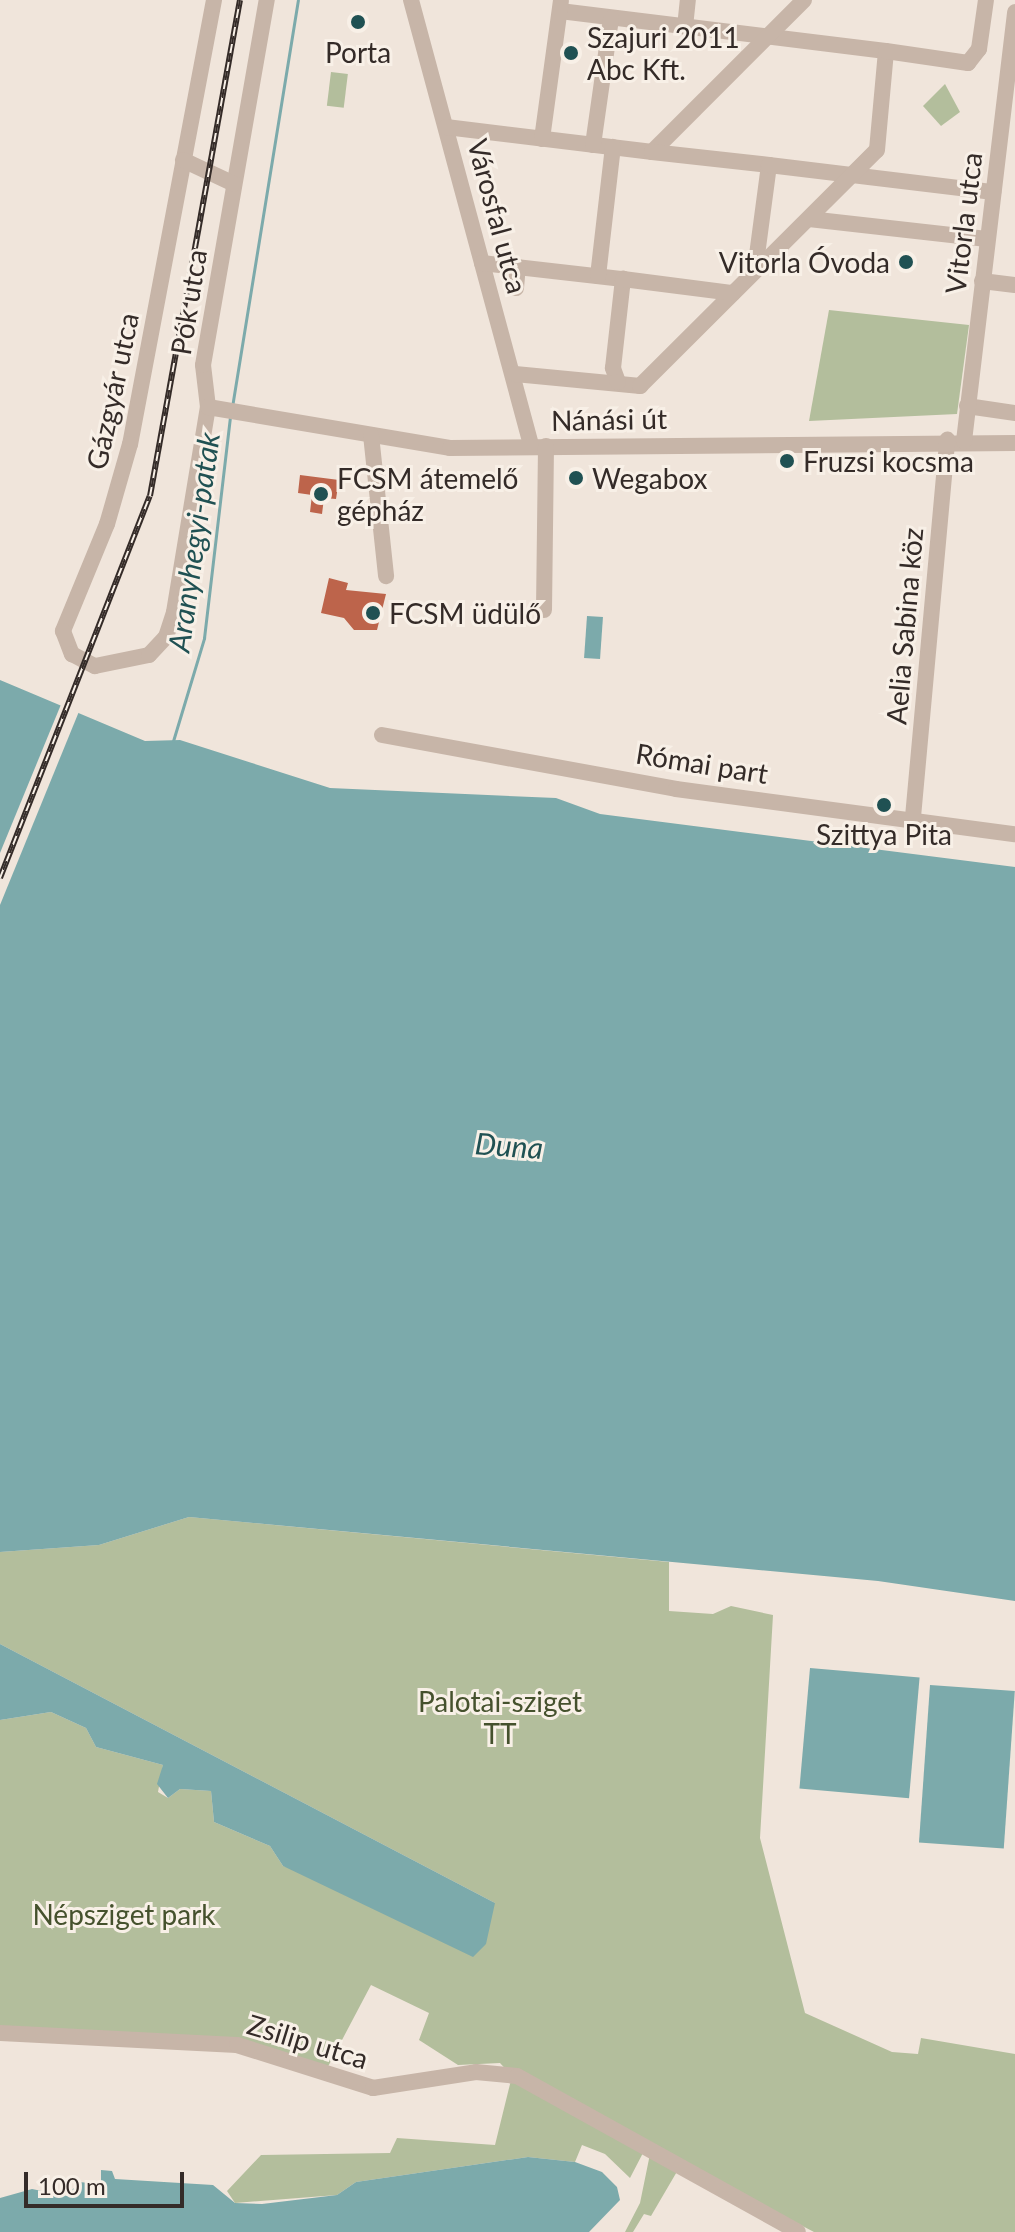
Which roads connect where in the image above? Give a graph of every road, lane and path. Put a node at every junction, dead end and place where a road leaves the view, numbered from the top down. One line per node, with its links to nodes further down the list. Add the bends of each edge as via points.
1 (214, 0): 19 (street, Gázgyár utca)
2 (267, 0): 22 (street, Pók utca)
3 (411, 0): 13 (street, Városfal utca)
4 (688, 0): 10 (street)
5 (804, 0): 11 (street)
6 (986, 4): 8 (street); 12 (street, via 979,49 968,63)
7 (561, 6): 9 (street); 14 (street)
8 (1015, 11): 16 (street, Vitorla utca)
9 (611, 18): 10 (street); 15 (street)
10 (685, 27): 11 (street)
11 (768, 36): 12 (street); 18 (street)
12 (886, 51): 21 (street, via 877,150)
13 (446, 127): 14 (street); 26 (street, Városfal utca)
14 (542, 139): 15 (street)
15 (593, 145): 17 (street)
16 (1007, 146): 23 (street, Vitorla utca)
17 (613, 147): 18 (street); 29 (street)
18 (652, 152): 20 (street)
19 (183, 160): 22 (street); 46 (street, Gázgyár utca, via 130,444 107,524 67,611 66,645 95,666 129,663 166,637)
20 (769, 165): 21 (street); 28 (street)
21 (852, 176): 23 (street); 24 (street)
22 (234, 184): 38 (street, Pók utca, via 203,365)
23 (993, 192): 25 (street, Vitorla utca)
24 (809, 219): 25 (street); 28 (street)
25 (987, 239): 31 (street, Vitorla utca)
26 (482, 263): 27 (street); 35 (street, Városfal utca)
27 (518, 267): 29 (street); 33 (street)
28 (755, 270): 34 (street)
29 (598, 276): 30 (street)
30 (623, 279): 34 (street); 36 (street, via 613,368)
31 (982, 281): 32 (street); 37 (street, Vitorla utca)
32 (1015, 285)
33 (516, 288)
34 (733, 293): 36 (street, via 640,386)
35 (515, 374): 36 (street); 43 (street, Városfal utca)
36 (618, 382)
37 (967, 406): 39 (street); 41 (street, Vitorla utca)
38 (211, 409): 40 (street, Nánási út); 46 (street, Pók utca)
39 (1015, 413)
40 (371, 435): 43 (street, Nánási út, via 450,448); 44 (street)
41 (955, 440): 42 (street, Nánási út); 43 (street, Nánási út); 48 (street, Aelia Sabina köz)
42 (1015, 443)
43 (539, 446): 45 (street, Városfal utca)
44 (386, 576)
45 (544, 610)
46 (174, 612)
47 (382, 735): 48 (street, Római part, via 676,789)
48 (913, 817): 49 (street, Római part)
49 (1015, 834)
50 (0, 2033): 51 (street, Zsilip utca, via 237,2045 373,2088 476,2072 517,2076)
51 (798, 2232)

